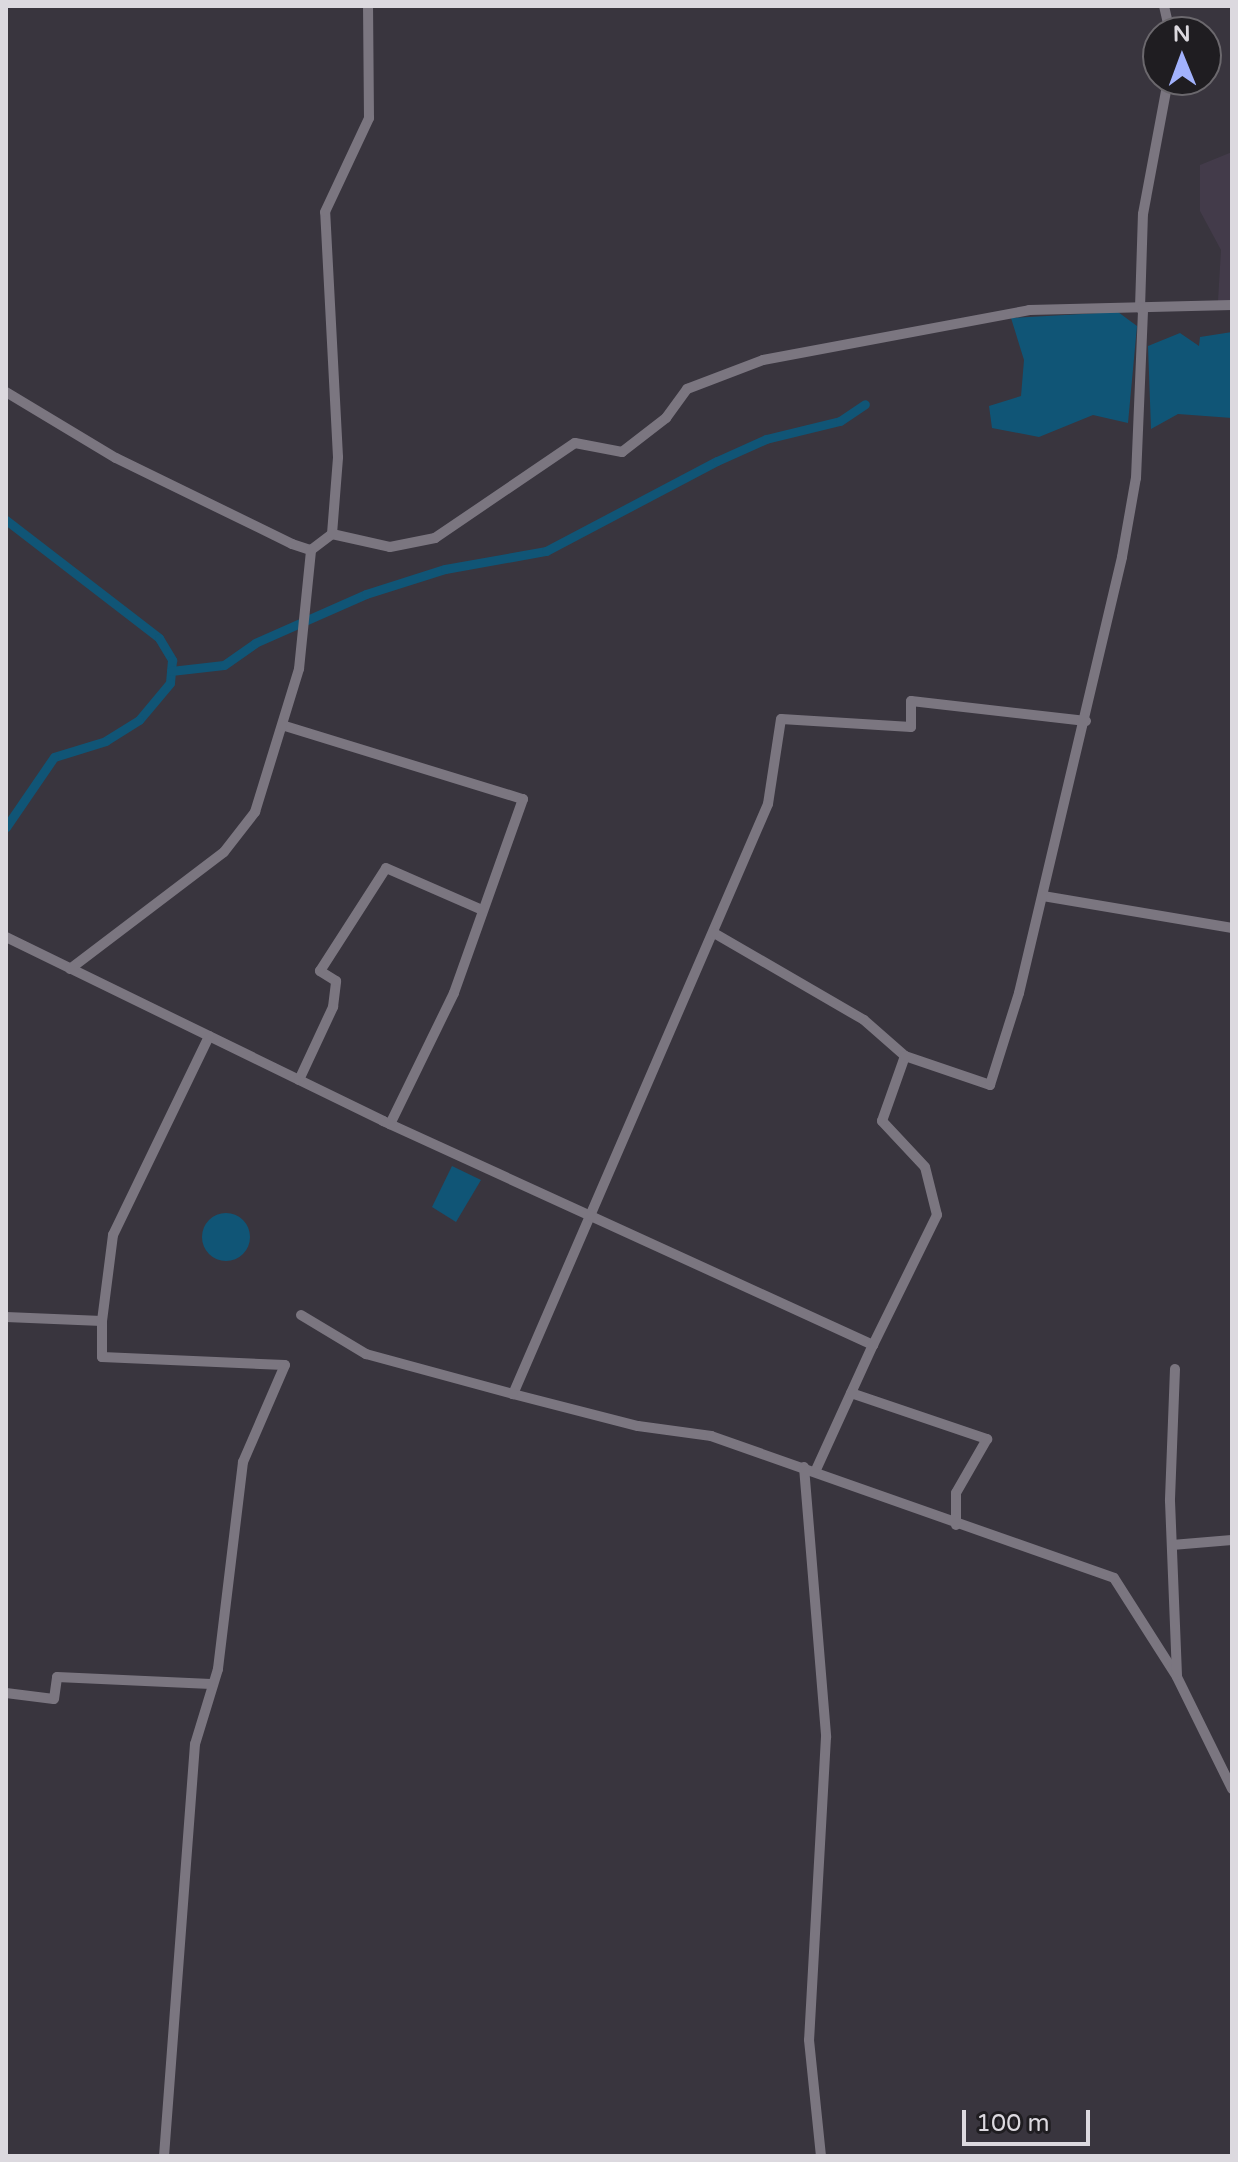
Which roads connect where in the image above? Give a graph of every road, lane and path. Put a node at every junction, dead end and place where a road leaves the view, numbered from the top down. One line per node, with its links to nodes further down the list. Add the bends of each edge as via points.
1 (368, 6): 6 (street, via 369,118 325,212 338,457)
2 (1165, 96): 4 (street, via 1143,214)
3 (1232, 305): 4 (street)
4 (1142, 308): 6 (street, via 1029,310 763,360 687,389 666,418 622,452 575,443 435,538 390,547); 8 (street, via 1136,478)
5 (6, 392): 7 (street, via 116,458)
6 (332, 534): 7 (street)
7 (311, 550): 9 (street, via 299,669)
8 (1086, 721): 10 (street); 13 (street, via 911,701 911,727 781,719 768,804)
9 (285, 726): 11 (street, via 523,799); 15 (street, via 255,812 224,852)
10 (1043, 896): 12 (street); 17 (street, via 990,1085)
11 (482, 910): 18 (street, via 386,868 320,971 336,981 333,1007); 19 (street, via 454,993)
12 (1232, 928)
13 (714, 933): 17 (street, via 864,1020); 20 (street)
14 (6, 937): 15 (street)
15 (70, 969): 16 (street)
16 (209, 1036): 18 (street); 23 (street, via 113,1235)
17 (905, 1056): 24 (street, via 882,1121 925,1167 937,1215)
18 (299, 1080): 19 (street)
19 (390, 1124): 20 (street)
20 (594, 1213): 24 (street); 27 (street)
21 (301, 1315): 27 (street, via 366,1354)
22 (6, 1317): 23 (street)
23 (102, 1321): 34 (street, via 102,1357 285,1365 243,1462)
24 (873, 1345): 26 (street)
25 (1175, 1369): 32 (street)
26 (851, 1393): 29 (street); 30 (street, via 987,1439 956,1493)
27 (513, 1394): 28 (street, via 638,1426 711,1436)
28 (804, 1467): 29 (street); 38 (street, via 826,1737 809,2040)
29 (815, 1472): 30 (street)
30 (956, 1525): 33 (street, via 1114,1578)
31 (1232, 1540): 32 (street)
32 (1172, 1545): 33 (street)
33 (1177, 1677): 36 (street)
34 (211, 1684): 35 (street, via 57,1677 54,1699); 37 (street, via 195,1744)
35 (6, 1693)
36 (1232, 1789)
37 (164, 2156)
38 (821, 2156)

